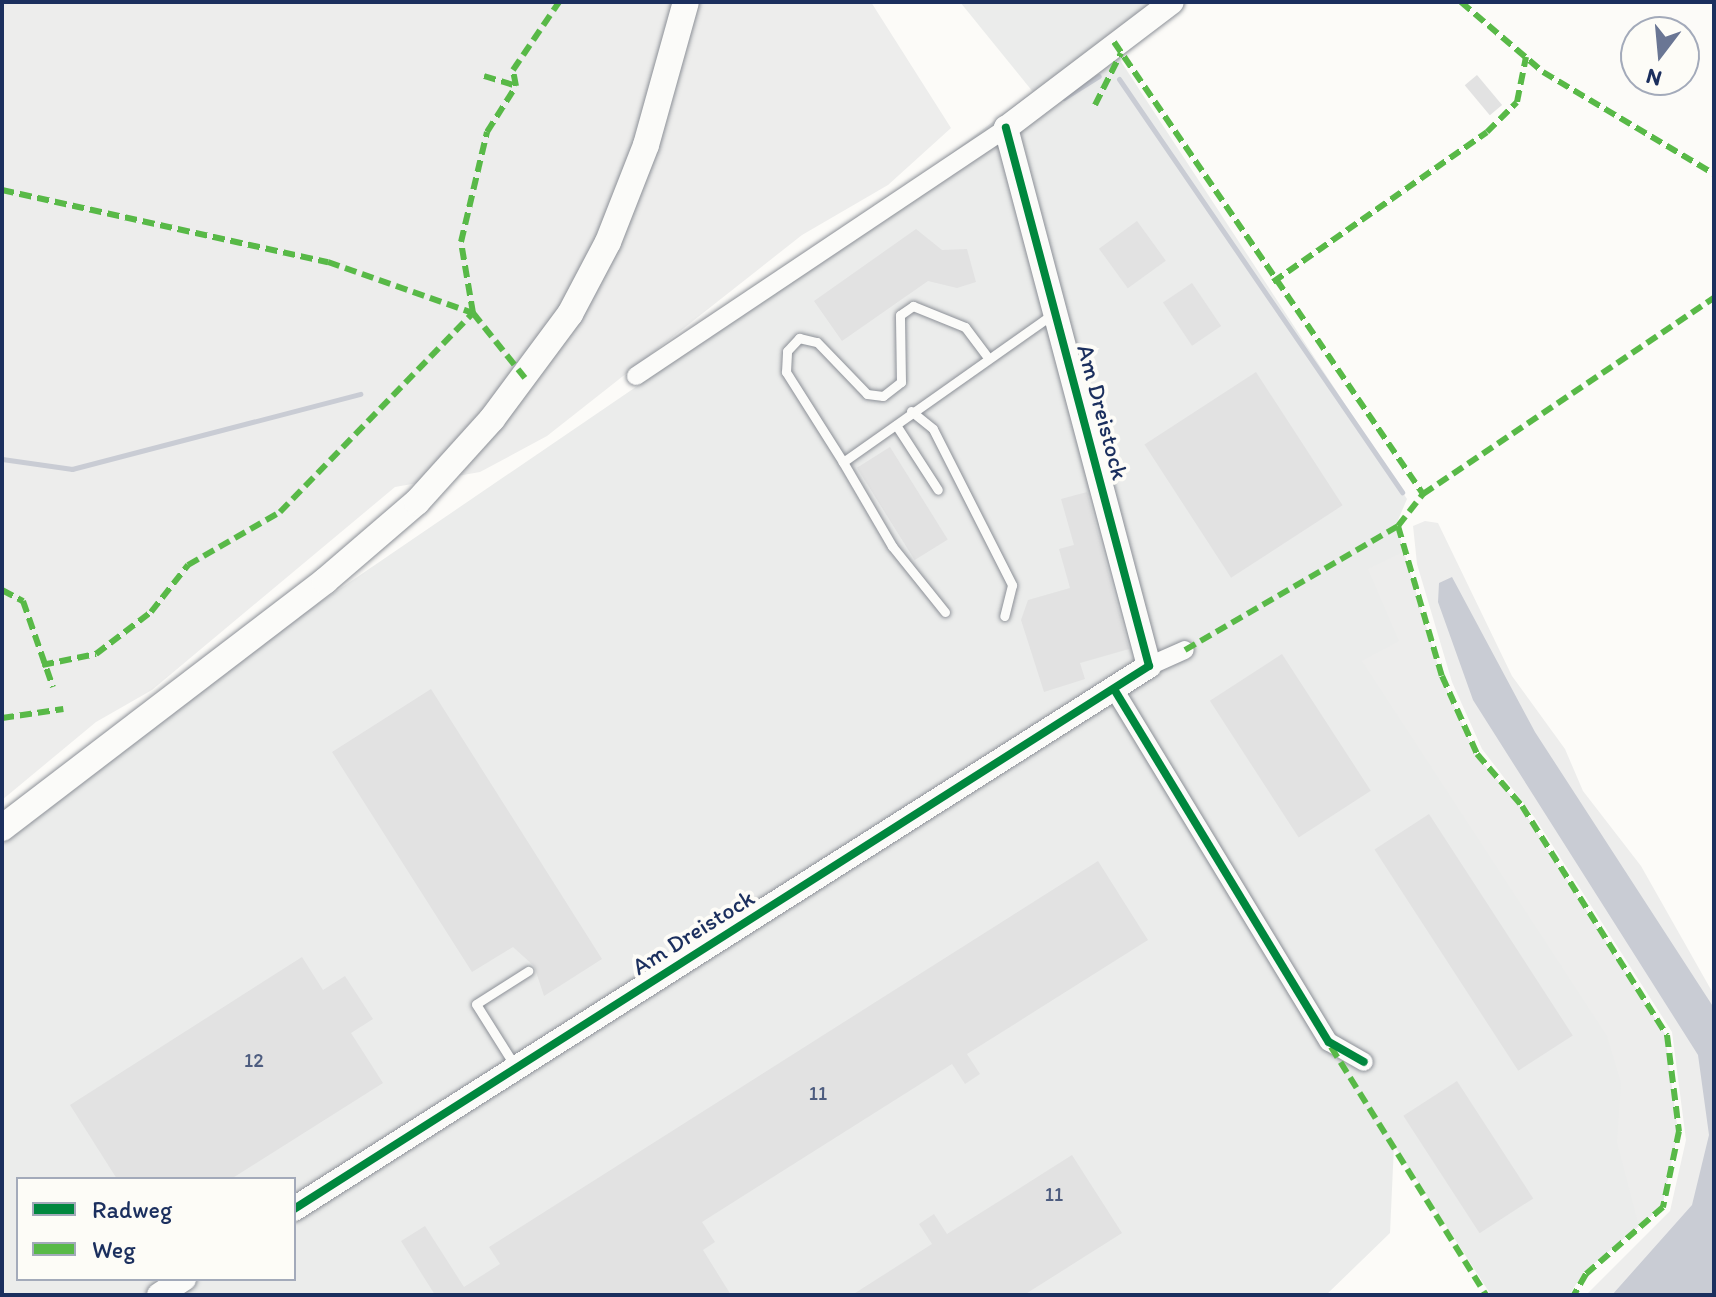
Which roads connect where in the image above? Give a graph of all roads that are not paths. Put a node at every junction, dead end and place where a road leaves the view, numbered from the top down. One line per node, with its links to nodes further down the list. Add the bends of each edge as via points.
1 (686, 2): 16 (main road, via 646,145 608,242 570,314 492,419 417,502 325,581)
2 (1172, 2): 3 (street)
3 (1006, 128): 4 (street, Am Dreistock); 6 (street)
4 (1056, 312): 5 (lane); 14 (street, Am Dreistock)
5 (986, 355): 7 (lane); 9 (lane, via 965,327 913,306 900,315 901,382 883,396 867,394 817,342 799,338 787,351 786,372)
6 (636, 376)
7 (911, 411): 8 (lane); 12 (lane, via 933,429 1012,585)
8 (896, 425): 9 (lane); 10 (lane)
9 (843, 462): 11 (lane, via 892,546)
10 (938, 490)
11 (945, 612)
12 (1004, 616)
13 (1185, 650): 14 (street)
14 (1149, 666): 15 (street, Am Dreistock)
15 (1114, 689): 18 (street, via 1329,1042); 19 (street, Am Dreistock)
16 (2, 828)
17 (528, 971): 19 (lane, via 476,1004)
18 (1364, 1062)
19 (516, 1069): 20 (street, Am Dreistock)
20 (296, 1208)
21 (181, 1281): 22 (street)
22 (159, 1295)

